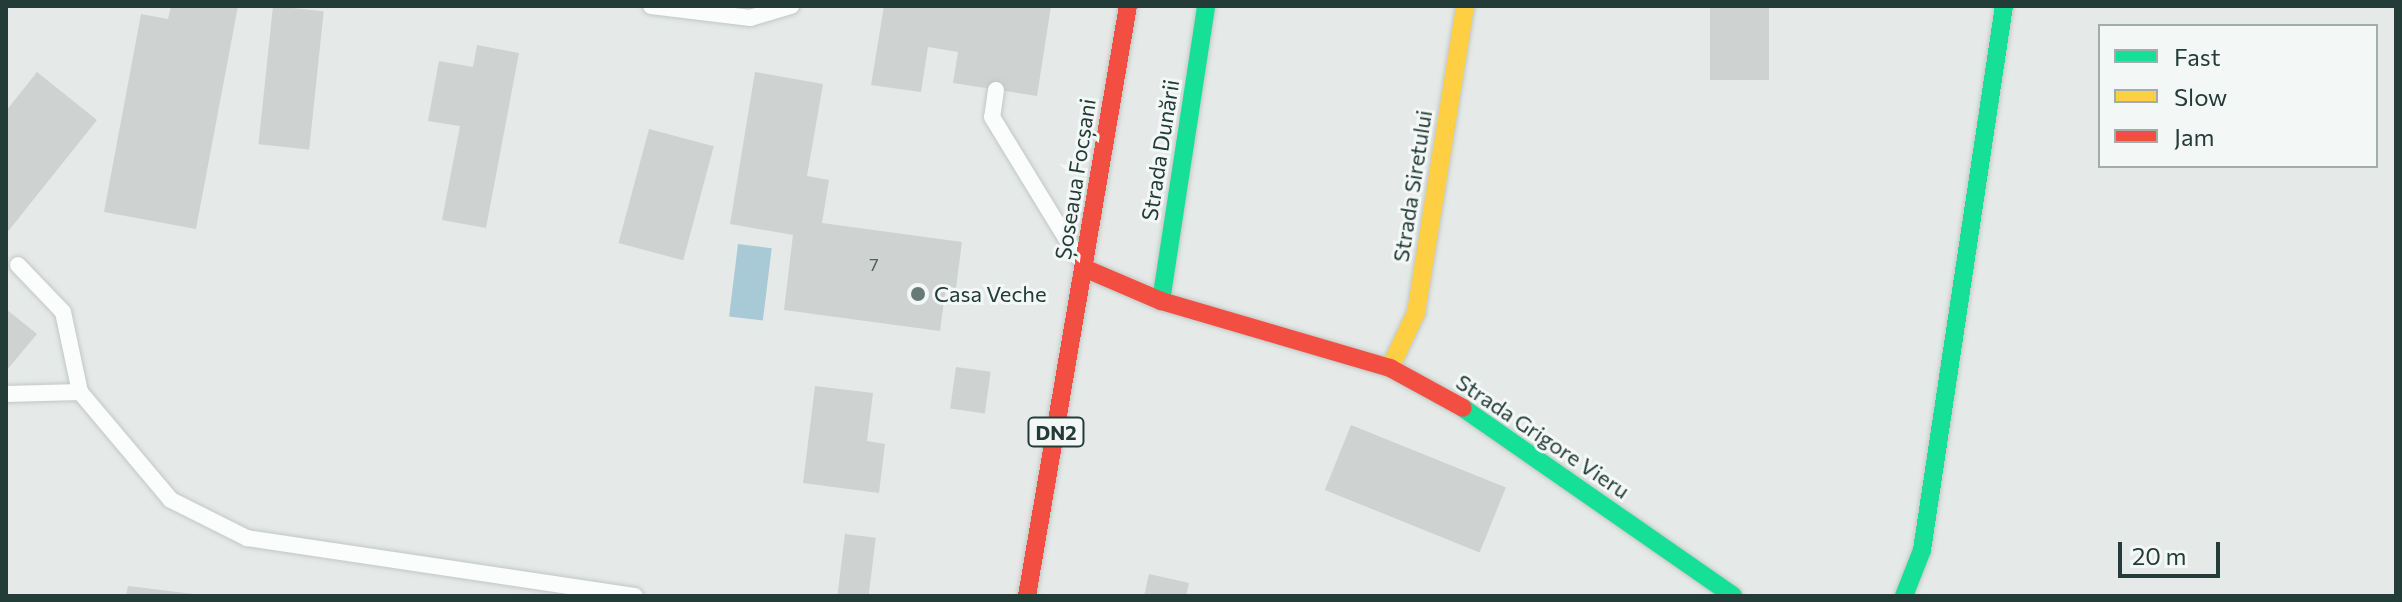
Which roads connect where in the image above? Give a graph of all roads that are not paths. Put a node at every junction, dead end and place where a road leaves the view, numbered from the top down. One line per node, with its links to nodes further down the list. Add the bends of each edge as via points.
1 (651, 6): 2 (lane, via 750,18)
2 (791, 6)
3 (1128, 6): 9 (street, Șoseaua Focșani / DN2)
4 (1206, 6): 10 (street, Strada Dunării)
5 (1465, 6): 11 (street, Strada Siretului, via 1416,313)
6 (2004, 6): 17 (street, via 1922,550)
7 (996, 90): 9 (lane, via 992,117)
8 (18, 265): 12 (lane, via 63,312)
9 (1084, 268): 10 (street, Strada Grigore Vieru); 15 (street, Șoseaua Focșani / DN2)
10 (1161, 301): 11 (street, Strada Grigore Vieru)
11 (1390, 368): 16 (street, Strada Grigore Vieru, via 1480,417)
12 (80, 392): 13 (lane); 14 (lane, via 171,500 247,538)
13 (6, 394)
14 (635, 596)
15 (1027, 596)
16 (1733, 596)
17 (1904, 596)

